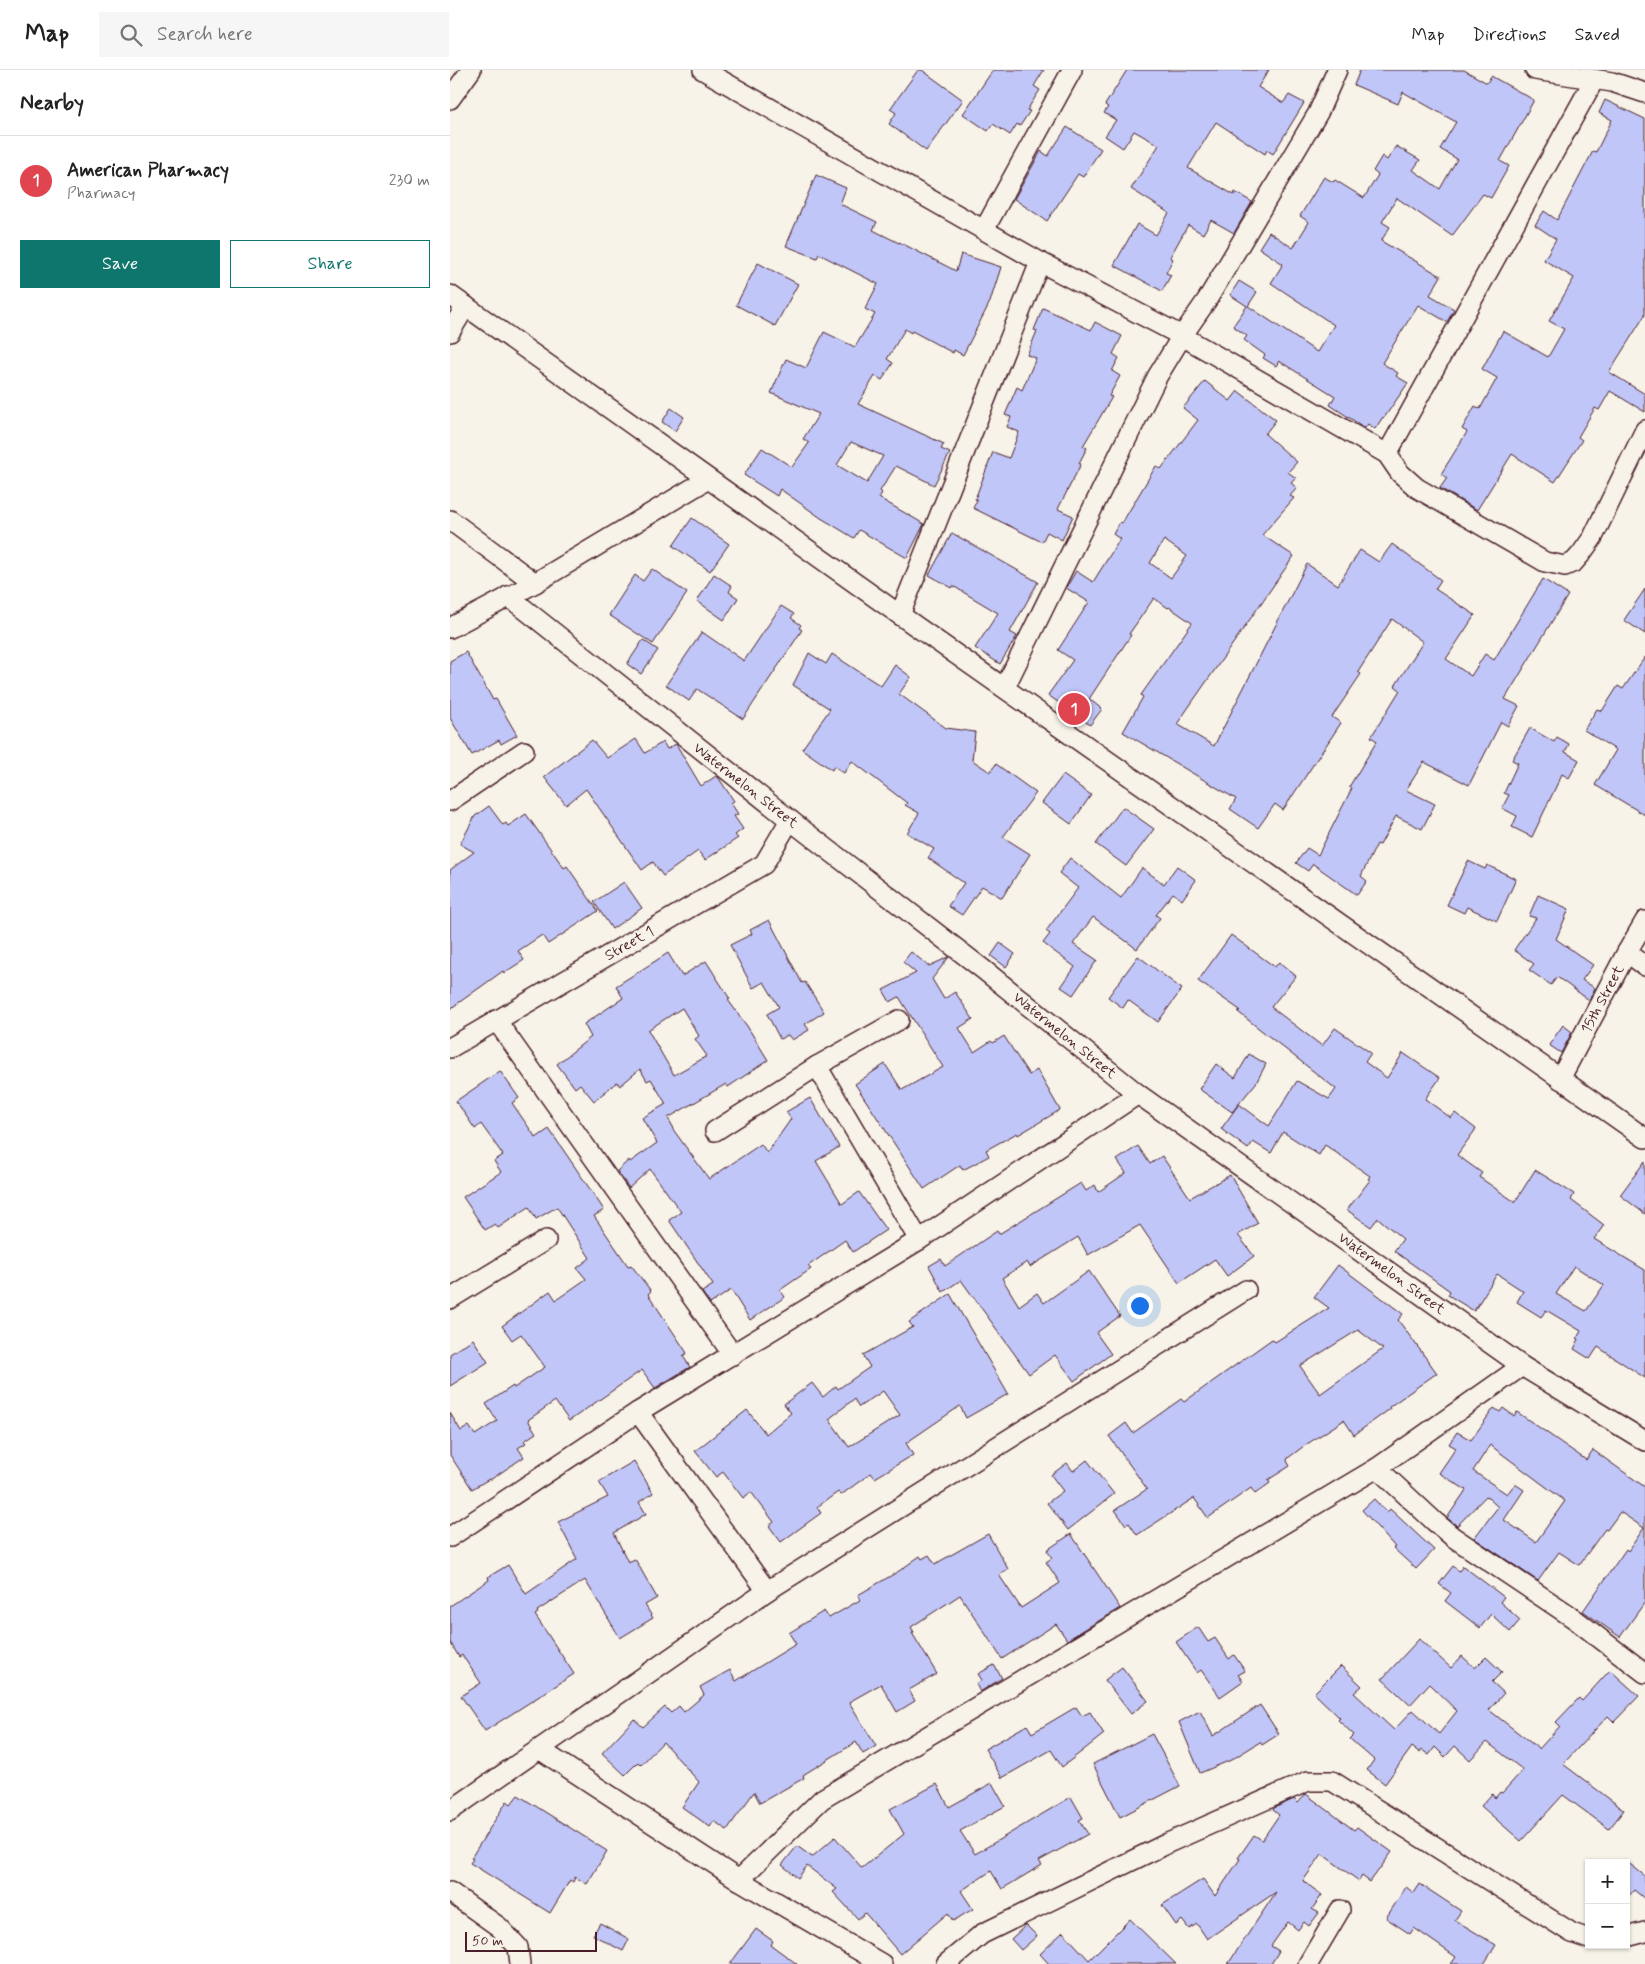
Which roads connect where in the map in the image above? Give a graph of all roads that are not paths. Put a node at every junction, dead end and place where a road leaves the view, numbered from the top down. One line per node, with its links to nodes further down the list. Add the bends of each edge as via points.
1 (471, 70): 8 (street)
2 (703, 70): 9 (street)
3 (1072, 70): 9 (street)
4 (1337, 70): 14 (street, via 1318,113 1207,300)
5 (1535, 70): 6 (street)
6 (1594, 80): 7 (street, via 1612,82); 16 (street)
7 (1645, 93)
8 (450, 98)
9 (984, 230): 10 (street)
10 (1040, 262): 14 (street); 21 (street)
11 (450, 295): 12 (street)
12 (466, 306): 13 (street); 17 (street)
13 (450, 332)
14 (1182, 336): 16 (street); 23 (street, via 1157,377)
15 (1645, 430): 16 (street, via 1593,537 1574,562 1564,566 1545,562 1417,488 1400,473)
16 (1387, 454)
17 (708, 479): 19 (street); 21 (street)
18 (450, 520): 19 (street)
19 (535, 583): 20 (street)
20 (508, 596): 22 (street); 26 (street, Watermelon Street)
21 (900, 615): 23 (street)
22 (450, 628)
23 (1005, 687): 34 (street)
24 (524, 752): 25 (street)
25 (450, 801)
26 (790, 820): 30 (street, Street 1, via 764,864); 35 (street, Watermelon Street)
27 (1645, 921): 28 (street, 15th Street)
28 (1627, 952): 29 (street); 34 (street, 15th Street)
29 (1645, 966)
30 (496, 1020): 32 (street, Street 1); 42 (street)
31 (899, 1020): 33 (street)
32 (450, 1048)
33 (818, 1066): 36 (street); 39 (street)
34 (1560, 1078): 37 (street)
35 (1138, 1094): 39 (street); 43 (street, Watermelon Street)
36 (715, 1131)
37 (1645, 1138)
38 (546, 1240): 41 (street)
39 (919, 1240): 42 (street)
40 (1246, 1290): 48 (street)
41 (450, 1299)
42 (733, 1355): 44 (street)
43 (1522, 1366): 45 (street, Watermelon Street); 46 (street)
44 (638, 1412): 47 (street); 48 (street)
45 (1645, 1441)
46 (1377, 1468): 49 (street, via 1453,1537 1572,1617); 52 (street, via 822,1798)
47 (450, 1536)
48 (767, 1591): 50 (street)
49 (1645, 1673)
50 (539, 1749): 51 (street); 52 (street)
51 (450, 1811)
52 (739, 1880): 59 (street)
53 (450, 1892): 58 (street, via 499,1927 518,1947)
54 (1340, 1910): 61 (street)
55 (1645, 1932): 56 (street)
56 (1630, 1936)
57 (1585, 1938): 60 (street, via 1572,1933 1332,1781 1308,1781 1168,1843 982,1934)
58 (520, 1964)
59 (882, 1964)
60 (946, 1964)
61 (1308, 1964)

